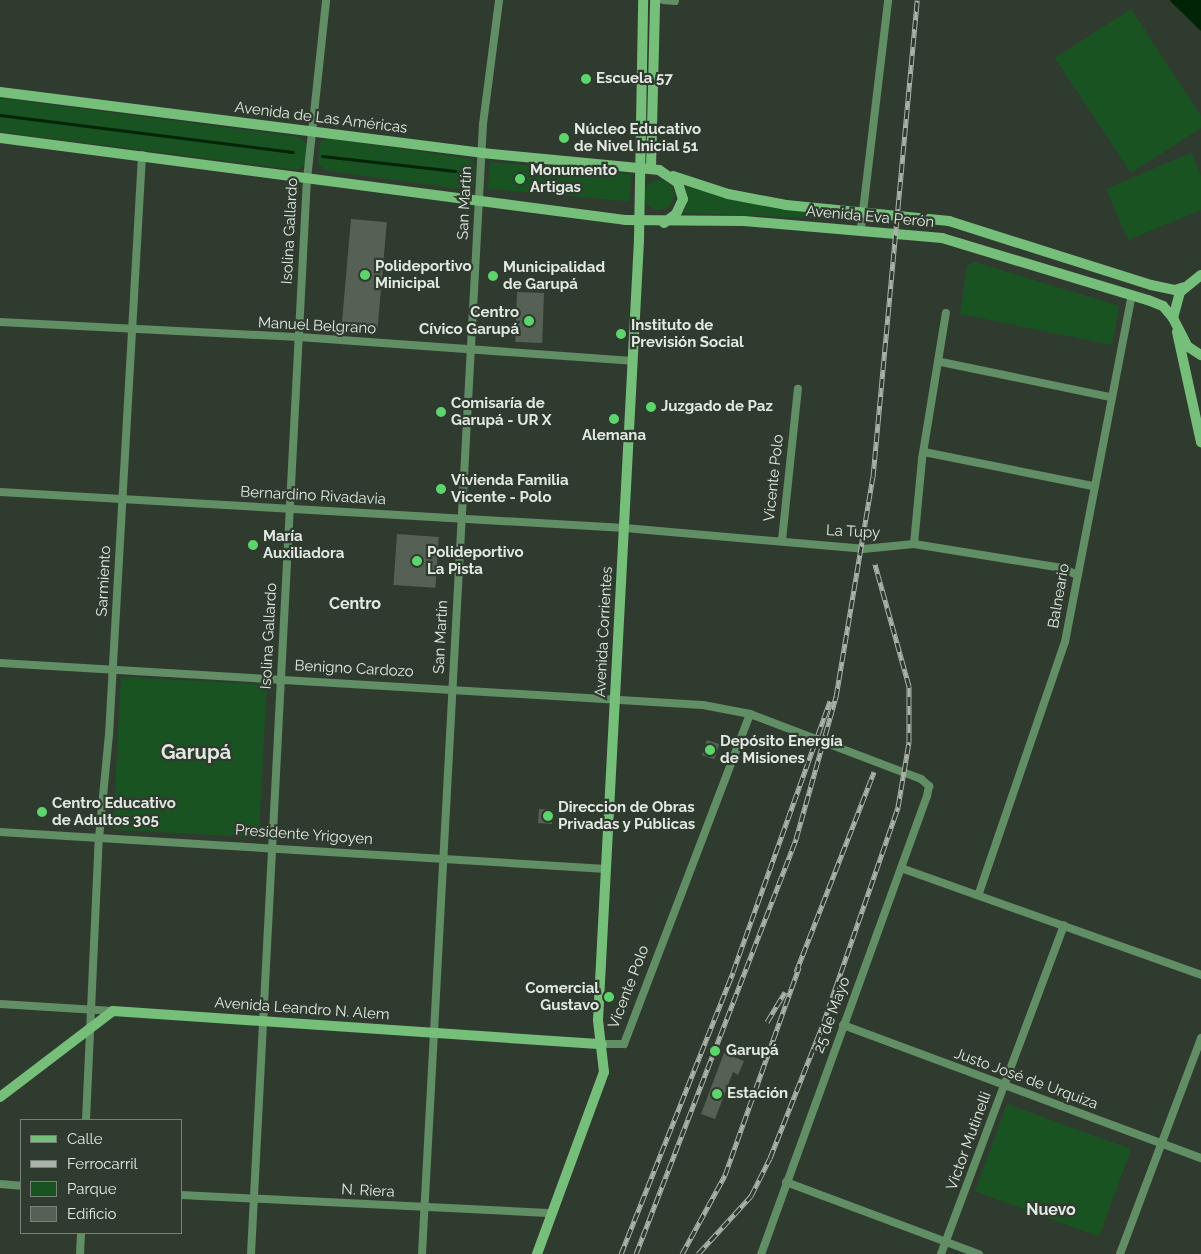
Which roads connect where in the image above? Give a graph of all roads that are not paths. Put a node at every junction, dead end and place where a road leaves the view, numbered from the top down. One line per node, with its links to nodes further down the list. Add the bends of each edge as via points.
1 (326, 0): 9 (street, Isolina Gallardo)
2 (499, 0): 11 (street, San Martín)
3 (643, 0): 13 (main road, Avenida Corrientes)
4 (656, 0): 14 (main road)
5 (663, 0): 7 (street)
6 (888, 0): 18 (street)
7 (675, 2)
8 (0, 92): 9 (main road, Avenida de Las Américas)
9 (311, 132): 11 (main road, Avenida de Las Américas); 16 (street, Isolina Gallardo)
10 (0, 138): 12 (main road)
11 (482, 153): 13 (main road, Avenida de Las Américas); 17 (street, San Martín)
12 (142, 155): 16 (main road); 28 (street, Sarmiento)
13 (640, 169): 14 (main road, Avenida de Las Américas); 19 (main road, Avenida Corrientes)
14 (651, 169): 15 (main road, Avenida Eva Perón)
15 (670, 175): 18 (main road, Avenida Eva Perón, via 728,194); 20 (main road, via 683,192 683,200 676,214)
16 (307, 179): 17 (main road); 30 (street, Isolina Gallardo)
17 (479, 200): 19 (main road); 31 (street, San Martín)
18 (861, 213): 21 (street); 23 (main road, Avenida Eva Perón, via 949,221 1151,285 1175,290)
19 (638, 221): 20 (main road, Avenida Eva Perón); 33 (main road, Avenida Corrientes)
20 (663, 223): 21 (main road, Avenida Eva Perón, via 744,221)
21 (861, 228): 24 (main road, Avenida Eva Perón, via 962,243)
22 (1201, 275): 23 (main road)
23 (1184, 287): 26 (main road, via 1174,305)
24 (1132, 295): 26 (main road, Avenida Eva Perón, via 1163,306); 36 (street, Balneario)
25 (946, 313): 34 (street)
26 (1173, 318): 29 (main road)
27 (0, 322): 28 (street, Manuel Belgrano)
28 (132, 331): 30 (street, Manuel Belgrano); 41 (street, Sarmiento)
29 (1177, 332): 32 (main road, via 1186,346); 37 (main road)
30 (298, 337): 31 (street, Manuel Belgrano); 42 (street, Isolina Gallardo)
31 (471, 349): 33 (street, Manuel Belgrano); 43 (street, San Martín)
32 (1201, 355)
33 (632, 360): 44 (main road, Avenida Corrientes)
34 (941, 362): 36 (street); 38 (street)
35 (798, 389): 45 (street, Vicente Polo)
36 (1110, 397): 39 (street, Balneario)
37 (1201, 442)
38 (924, 452): 39 (street); 46 (street)
39 (1093, 486): 47 (street, Balneario)
40 (0, 492): 41 (street, Bernardino Rivadavia)
41 (122, 499): 42 (street, Bernardino Rivadavia); 49 (street, Sarmiento)
42 (289, 509): 43 (street, Bernardino Rivadavia); 50 (street, Isolina Gallardo)
43 (461, 519): 44 (street, Bernardino Rivadavia); 51 (street, San Martín)
44 (625, 528): 45 (street, La Tupy); 52 (main road, Avenida Corrientes)
45 (782, 540): 46 (street, La Tupy, via 863,549)
46 (914, 544): 47 (street, La Tupy, via 1062,568)
47 (1076, 575): 61 (street, Balneario, via 1065,642)
48 (0, 663): 49 (street, Benigno Cardozo)
49 (113, 670): 50 (street, Benigno Cardozo); 56 (street, Sarmiento)
50 (280, 679): 51 (street, Benigno Cardozo); 57 (street, Isolina Gallardo)
51 (452, 689): 52 (street, Benigno Cardozo); 58 (street, San Martín)
52 (616, 698): 53 (street, Benigno Cardozo); 60 (main road, Avenida Corrientes)
53 (750, 714): 54 (street, Benigno Cardozo, via 905,771); 72 (street, Vicente Polo, via 624,1044)
54 (929, 786): 59 (street, 25 de Mayo)
55 (0, 832): 56 (street, Presidente Yrigoyen)
56 (99, 838): 57 (street, Presidente Yrigoyen); 65 (street, Sarmiento)
57 (271, 846): 58 (street, Presidente Yrigoyen); 67 (street, Isolina Gallardo)
58 (442, 858): 60 (street, Presidente Yrigoyen); 70 (street, San Martín)
59 (901, 868): 61 (street); 68 (street, 25 de Mayo)
60 (606, 869): 72 (main road, Avenida Corrientes, via 598,1020)
61 (979, 893): 62 (street)
62 (1064, 925): 63 (street); 73 (street, Victor Mutinelli)
63 (1201, 976)
64 (0, 1004): 65 (street, Avenida Leandro N. Alem)
65 (91, 1009): 66 (street, Avenida Leandro N. Alem); 69 (street, Sarmiento)
66 (113, 1011): 67 (main road, Avenida Leandro N. Alem); 69 (main road)
67 (264, 1021): 70 (main road, Avenida Leandro N. Alem); 82 (street, Isolina Gallardo)
68 (842, 1024): 73 (street, Justo José de Urquiza); 78 (street, 25 de Mayo)
69 (90, 1028): 74 (main road); 75 (street, Sarmiento)
70 (433, 1033): 72 (main road, Avenida Leandro N. Alem); 83 (street, San Martín)
71 (1201, 1038): 76 (street)
72 (602, 1044): 84 (main road, Vicente Polo, via 604,1072)
73 (1004, 1086): 76 (street, Justo José de Urquiza); 86 (street, Victor Mutinelli)
74 (0, 1097)
75 (86, 1119)
76 (1162, 1143): 77 (street, Justo José de Urquiza); 94 (street)
77 (1201, 1158)
78 (786, 1182): 86 (street); 91 (street, 25 de Mayo)
79 (0, 1184): 80 (street)
80 (20, 1186)
81 (182, 1195): 82 (street, N. Riera)
82 (254, 1199): 83 (street, N. Riera); 88 (street, Isolina Gallardo)
83 (424, 1208): 84 (street, N. Riera); 89 (street, San Martín)
84 (553, 1213): 90 (main road, Vicente Polo)
85 (81, 1234): 87 (street)
86 (946, 1242): 92 (street, Victor Mutinelli); 93 (street)
87 (80, 1254)
88 (251, 1254)
89 (422, 1254)
90 (537, 1254)
91 (761, 1254)
92 (941, 1254)
93 (979, 1254)
94 (1120, 1254)

